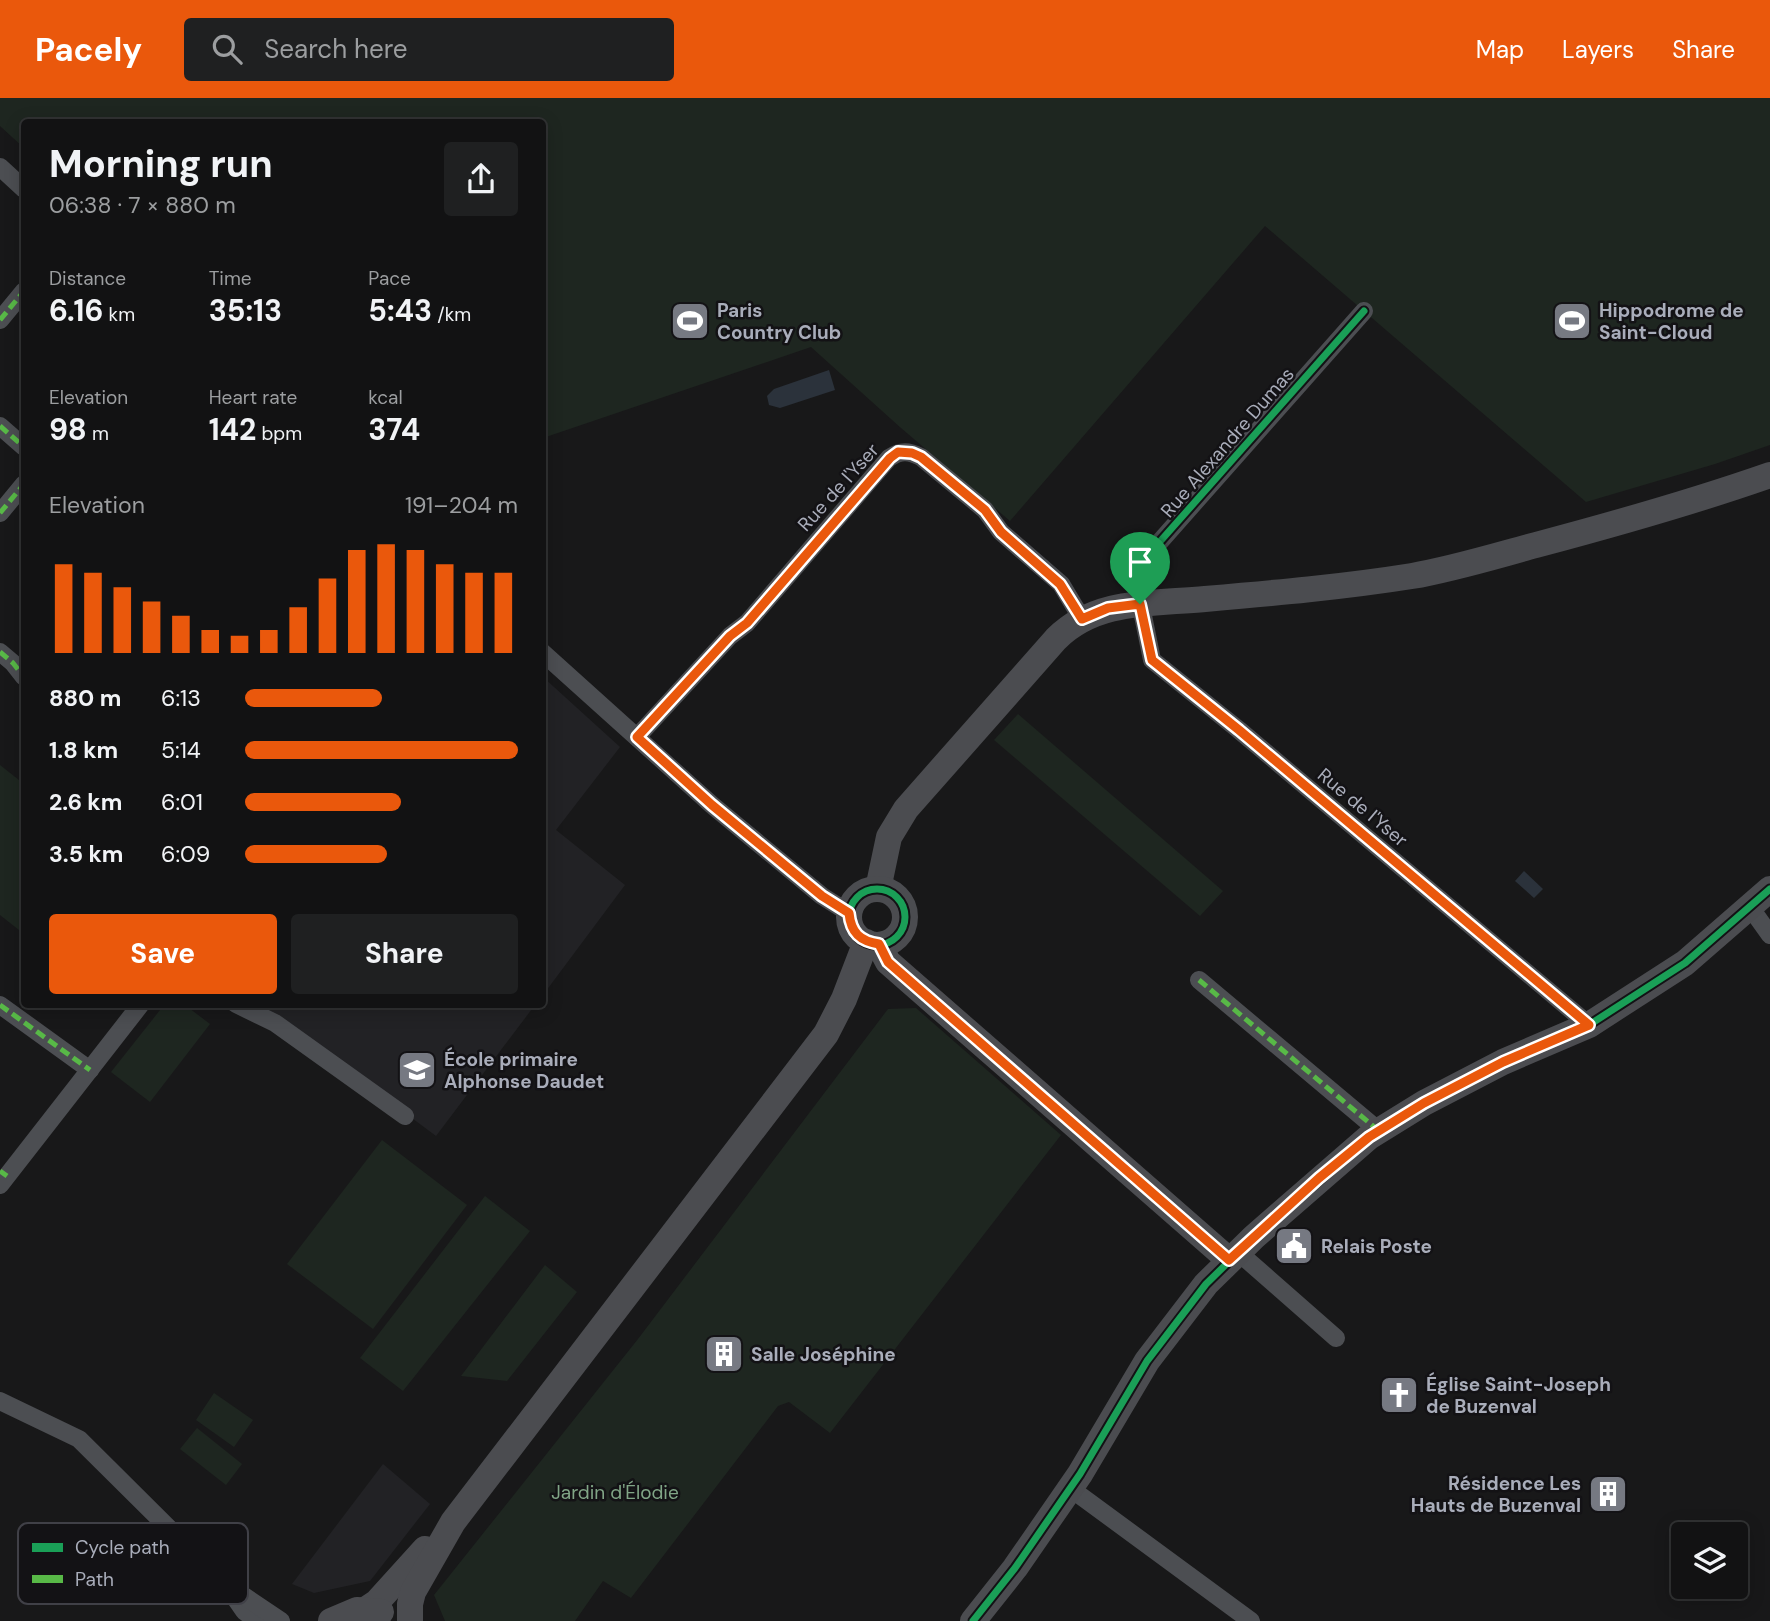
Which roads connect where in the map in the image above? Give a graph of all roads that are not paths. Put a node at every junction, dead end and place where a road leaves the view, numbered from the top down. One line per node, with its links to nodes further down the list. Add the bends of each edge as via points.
1 (0, 167): 2 (street)
2 (21, 186)
3 (21, 295): 5 (street)
4 (1364, 311): 11 (street, Rue Alexandre Dumas, via 1141,564)
5 (0, 320)
6 (0, 426): 7 (street)
7 (21, 444)
8 (1770, 475): 11 (main road, via 1683,505 1413,575 1329,588)
9 (21, 488): 10 (street)
10 (0, 513)
11 (1140, 604): 12 (main road, via 1108,608); 27 (street, Rue de l'Yser, via 1152,660)
12 (1082, 619): 16 (street, Rue de l'Yser, via 1060,584 1001,532 985,510 921,457 898,452 747,623); 17 (main road, via 1048,647 906,810 889,837)
13 (0, 652): 15 (street)
14 (546, 656): 16 (street)
15 (21, 673)
16 (637, 737): 20 (street, via 712,805)
17 (878, 889): 20 (main road, via 859,895); 22 (main road, via 897,897 905,916 903,926 889,942)
18 (1770, 889): 19 (main road)
19 (1750, 907): 21 (street); 27 (main road, via 1685,963)
20 (849, 913): 22 (main road, via 856,935)
21 (1770, 935)
22 (872, 943): 32 (main road, via 888,962 1129,1172); 36 (main road, via 825,1034)
23 (1199, 980): 30 (street)
24 (0, 1005): 28 (street)
25 (138, 1008): 28 (street)
26 (244, 1008): 29 (street, via 275,1023)
27 (1589, 1025): 30 (main road, via 1503,1062)
28 (90, 1070): 31 (street)
29 (405, 1116)
30 (1378, 1131): 32 (main road)
31 (2, 1177)
32 (1234, 1256): 33 (street); 35 (main road, via 1206,1284 1147,1361)
33 (1336, 1338)
34 (0, 1401): 37 (street, via 79,1439)
35 (1070, 1488): 46 (main road); 47 (street)
36 (453, 1522): 40 (main road); 45 (main road, via 413,1592)
37 (164, 1523)
38 (248, 1599): 42 (street)
39 (239, 1604): 41 (street)
40 (365, 1610): 43 (main road); 44 (main road)
41 (257, 1621)
42 (281, 1621)
43 (331, 1621)
44 (402, 1621)
45 (410, 1621)
46 (973, 1621)
47 (1251, 1621)

